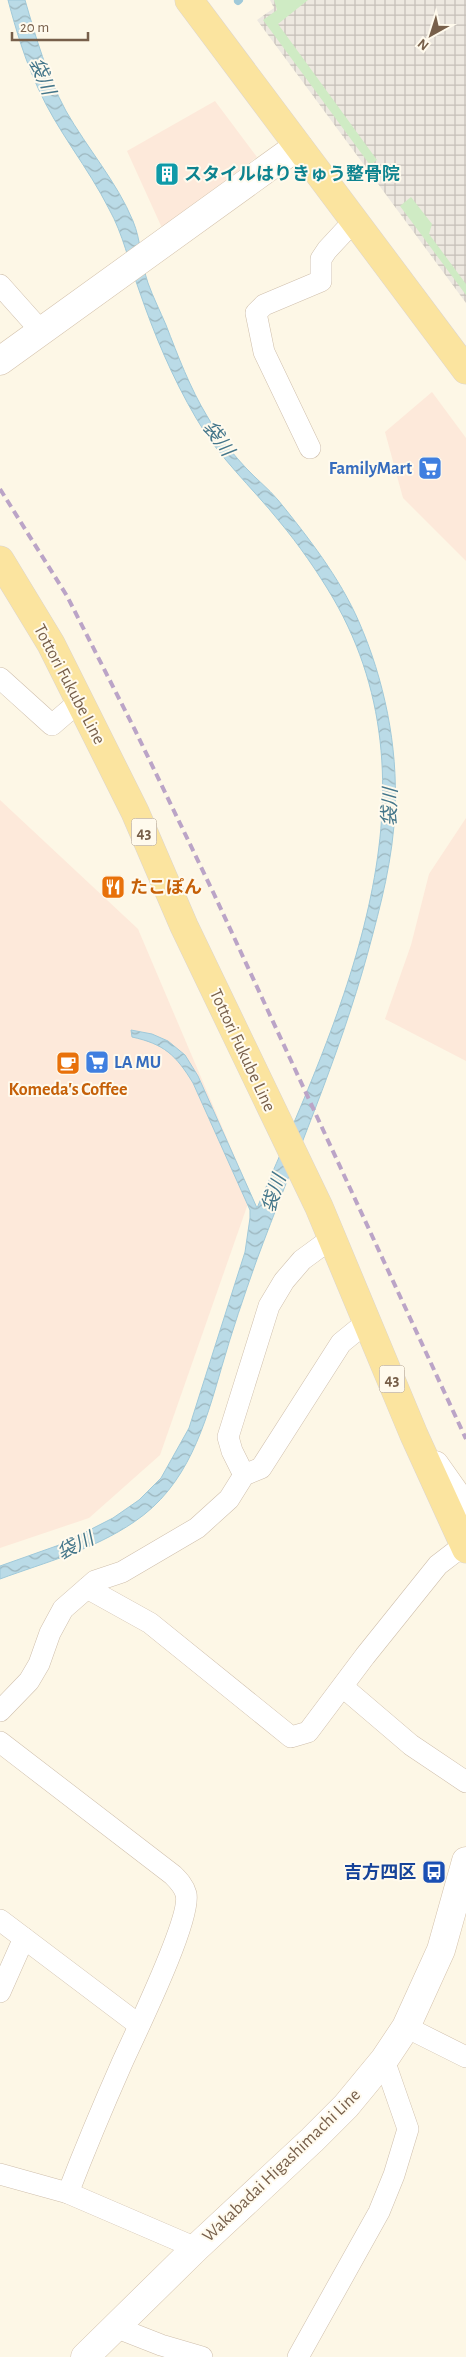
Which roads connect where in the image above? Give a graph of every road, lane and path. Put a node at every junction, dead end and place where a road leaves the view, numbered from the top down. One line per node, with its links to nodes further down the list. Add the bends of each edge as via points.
1 (188, 0): 2 (main road)
2 (298, 146): 3 (main road); 5 (main road)
3 (354, 222): 7 (main road); 8 (street, via 326,250 321,259 320,281 264,305 256,313 264,352)
4 (0, 285): 5 (street)
5 (41, 331): 6 (main road)
6 (0, 361)
7 (466, 370)
8 (310, 448)
9 (0, 560): 11 (main road, Tottori Fukube Line / 43)
10 (0, 678): 11 (street, via 52,725)
11 (81, 700): 12 (main road, Tottori Fukube Line / 43)
12 (332, 1238): 13 (main road, Tottori Fukube Line / 43); 15 (street, via 296,1267 270,1306 228,1437)
13 (368, 1321): 14 (main road, Tottori Fukube Line / 43); 15 (street, via 341,1343 261,1468)
14 (414, 1435): 16 (main road); 17 (main road, Tottori Fukube Line / 43)
15 (244, 1475): 18 (street, via 229,1499 197,1528 122,1572 95,1581)
16 (466, 1509)
17 (465, 1547): 19 (street, via 438,1565)
18 (86, 1588): 19 (street, via 150,1623 291,1737 308,1732); 20 (street, via 63,1609 29,1681)
19 (343, 1687): 22 (street, via 411,1746)
20 (0, 1711)
21 (0, 1742): 27 (street, via 181,1883 186,1894 185,1906 172,1950)
22 (466, 1782)
23 (466, 1861): 28 (main road, Wakabadai Higashimachi Line, via 441,1950)
24 (0, 1920): 25 (street)
25 (24, 1938): 26 (street); 27 (street)
26 (0, 1992)
27 (139, 2025): 32 (street)
28 (406, 2028): 29 (street); 30 (main road, Wakabadai Higashimachi Line)
29 (466, 2057)
30 (384, 2060): 33 (main road, Wakabadai Higashimachi Line, via 346,2106); 37 (street, via 408,2129 379,2212)
31 (0, 2174): 32 (street)
32 (68, 2193): 33 (street)
33 (196, 2248): 34 (main road, Wakabadai Higashimachi Line)
34 (115, 2327): 35 (main road, Wakabadai Higashimachi Line); 36 (street)
35 (85, 2357)
36 (202, 2357)
37 (298, 2357)

